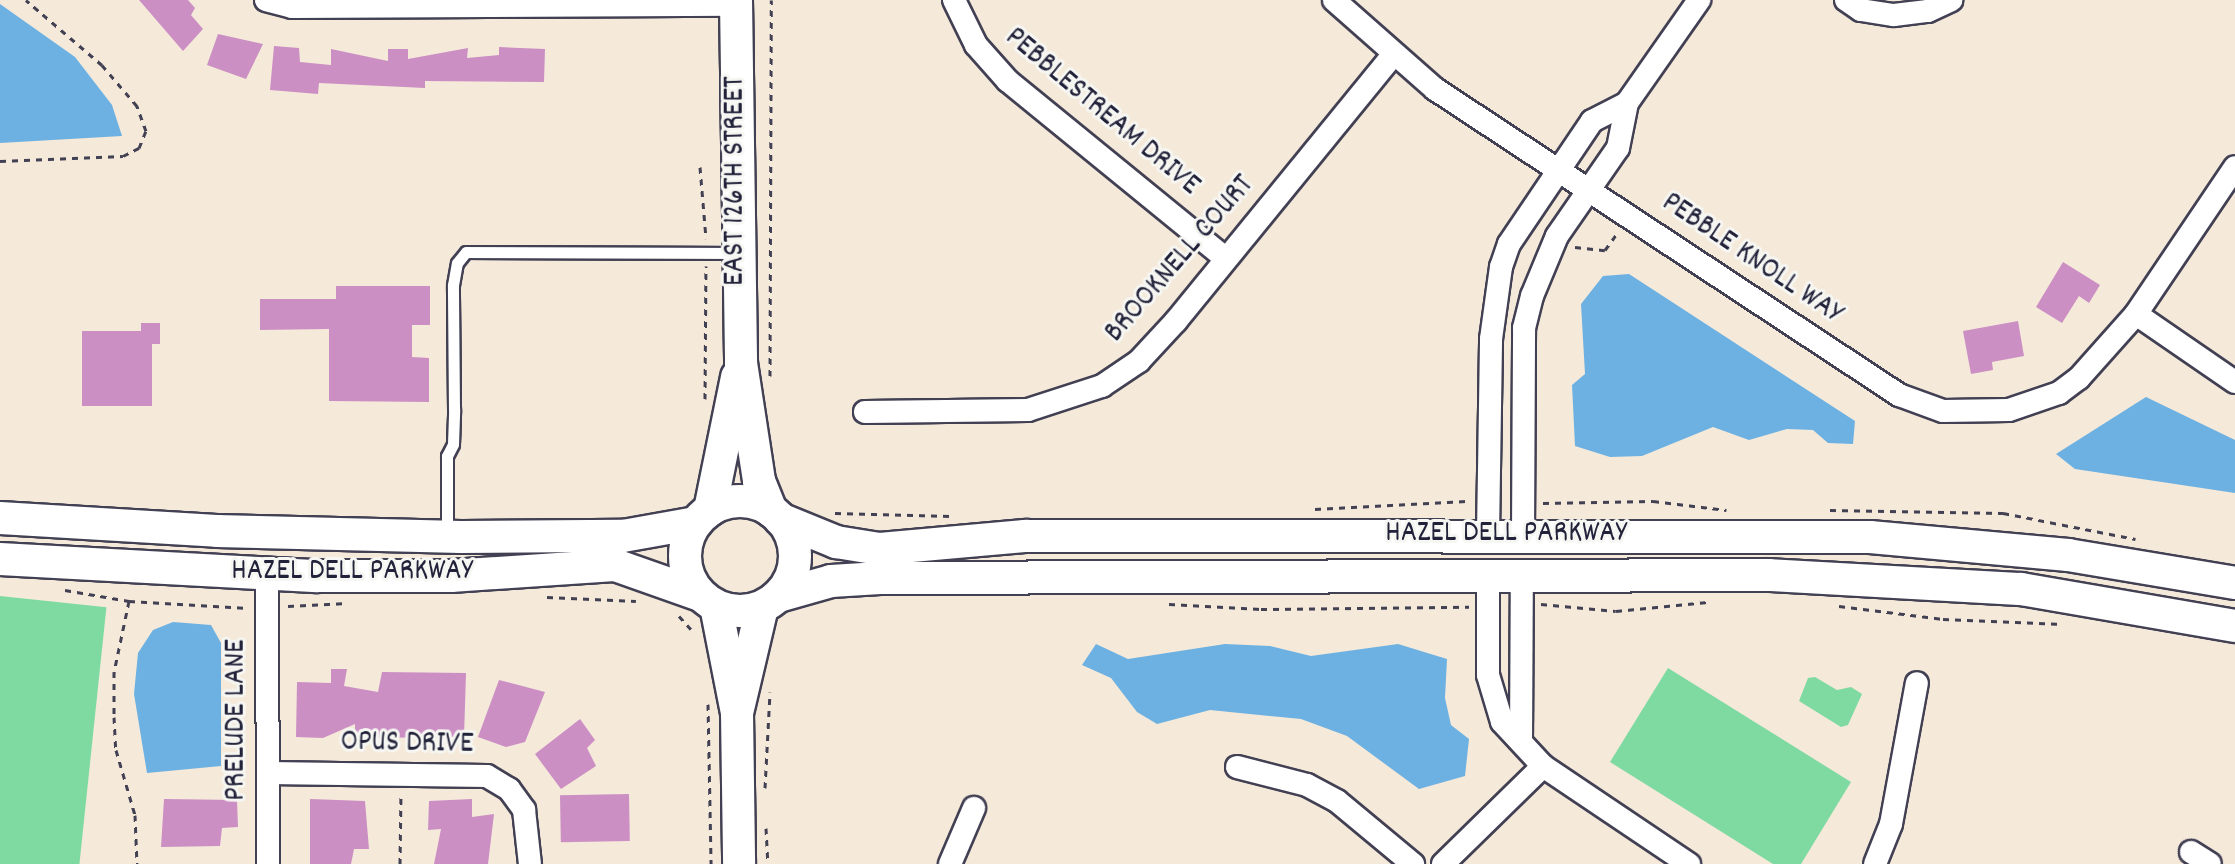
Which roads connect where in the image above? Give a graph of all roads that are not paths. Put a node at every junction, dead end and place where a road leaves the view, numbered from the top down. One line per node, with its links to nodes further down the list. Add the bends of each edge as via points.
1 (266, 0): 9 (street, via 292,7)
2 (954, 0): 16 (street, PEBBLESTREAM DRIVE, via 976,45 1008,81)
3 (1334, 0): 10 (street, PEBBLE KNOLL WAY)
4 (1699, 0): 11 (street)
5 (1846, 0): 6 (street, via 1861,10 1894,15 1928,11)
6 (1952, 0)
7 (672, 2): 8 (street); 9 (street)
8 (736, 2): 15 (main road, EAST 126TH STREET)
9 (420, 3)
10 (1392, 56): 13 (street, PEBBLE KNOLL WAY); 16 (street, BROOKNELL COURT)
11 (1627, 103): 13 (street, via 1592,121); 14 (street, via 1618,148)
12 (2235, 167): 17 (street, PEBBLE KNOLL WAY)
13 (1560, 168): 14 (street, PEBBLE KNOLL WAY); 25 (street, via 1509,244 1501,267 1491,339)
14 (1592, 190): 17 (street, PEBBLE KNOLL WAY, via 1899,395 1943,411 2009,410 2059,393 2101,357); 26 (street, via 1557,236 1524,328)
15 (722, 253): 18 (main road, EAST 126TH STREET); 24 (lane, via 466,252 457,263 453,285)
16 (1226, 259): 20 (street, BROOKNELL COURT, via 1139,361 1084,395 1028,410)
17 (2141, 307): 19 (street)
18 (741, 363): 21 (main road, EAST 126TH STREET, via 759,481); 22 (main road, EAST 126TH STREET)
19 (2235, 382)
20 (865, 412)
21 (776, 515): 22 (main road, via 745,501); 25 (main road, HAZEL DELL PARKWAY, via 836,542 868,548 1025,536); 31 (main road, via 791,537 795,558)
22 (703, 516): 24 (main road, HAZEL DELL PARKWAY, via 623,536); 30 (main road, via 684,559)
23 (0, 518): 24 (main road, HAZEL DELL PARKWAY)
24 (447, 537)
25 (1488, 555): 26 (main road, HAZEL DELL PARKWAY); 31 (main road, HAZEL DELL PARKWAY, via 870,578 831,581); 35 (street, via 1491,694 1502,722)
26 (1522, 555): 29 (main road, HAZEL DELL PARKWAY, via 1932,541 2068,555); 32 (main road, HAZEL DELL PARKWAY, via 2021,589); 35 (street)
27 (0, 559): 28 (main road, HAZEL DELL PARKWAY)
28 (267, 575): 30 (main road, HAZEL DELL PARKWAY, via 451,576 615,565); 38 (street, PRELUDE LANE)
29 (2235, 583)
30 (708, 600): 31 (main road, via 744,612); 34 (main road)
31 (770, 601): 34 (main road)
32 (2235, 626)
33 (1917, 683): 48 (street, via 1891,824)
34 (737, 713): 43 (main road)
35 (1521, 741): 36 (street)
36 (1543, 766): 46 (street); 47 (street)
37 (1237, 767): 45 (street, via 1307,785 1337,801)
38 (268, 773): 41 (street, PRELUDE LANE); 42 (street, OPUS DRIVE, via 477,774 499,782 524,810)
39 (974, 808): 44 (street)
40 (2191, 852): 49 (street)
41 (268, 864)
42 (530, 864)
43 (739, 864)
44 (950, 864)
45 (1413, 864)
46 (1443, 864)
47 (1689, 864)
48 (1875, 864)
49 (2210, 864)

